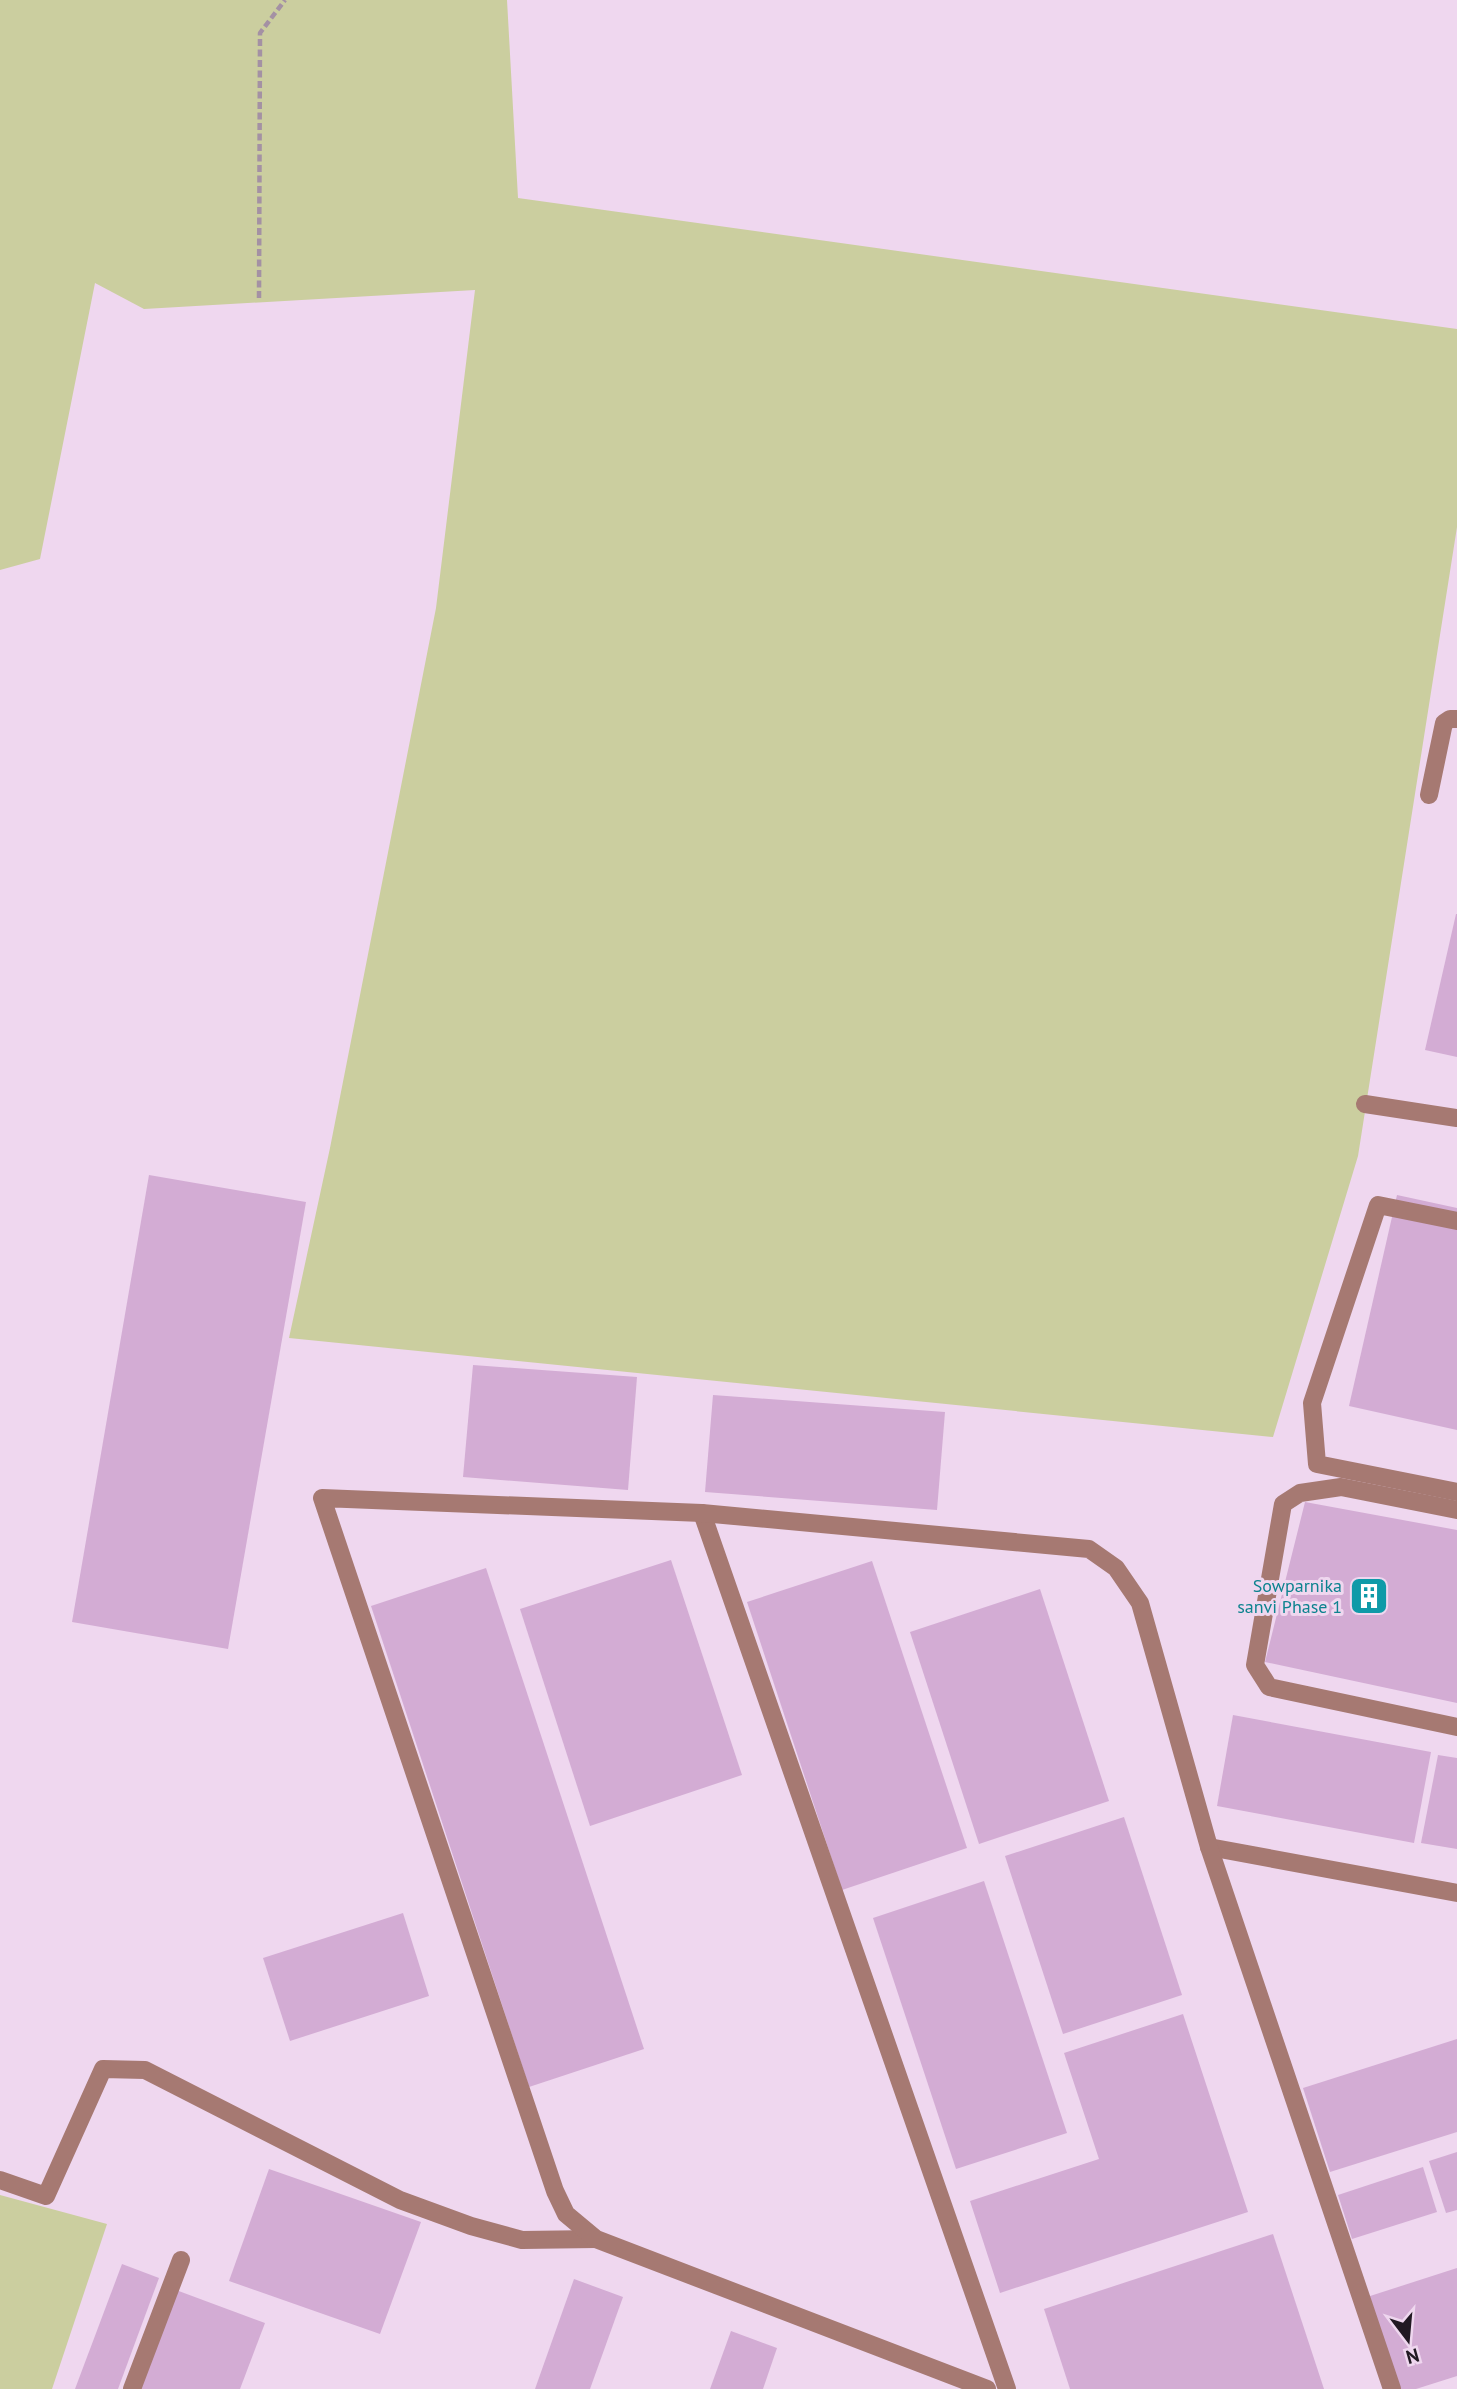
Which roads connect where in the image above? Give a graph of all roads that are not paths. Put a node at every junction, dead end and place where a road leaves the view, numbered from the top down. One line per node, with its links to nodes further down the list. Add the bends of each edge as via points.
1 (1457, 719): 2 (street, via 1444,723)
2 (1429, 795)
3 (1365, 1104): 4 (street)
4 (1457, 1118)
5 (1457, 1221): 6 (street, via 1378,1205 1312,1403 1317,1464)
6 (1457, 1492)
7 (1457, 1510): 9 (street, via 1341,1487 1300,1493 1283,1504 1255,1665 1269,1687)
8 (702, 1513): 10 (street, via 1089,1549 1116,1568 1140,1603); 13 (street, via 322,1498 555,2191 565,2214); 17 (street)
9 (1457, 1727)
10 (1209, 1847): 11 (street); 18 (street)
11 (1457, 1893)
12 (0, 2180): 13 (street, via 46,2196 103,2069 145,2070 400,2200 522,2240)
13 (596, 2239): 16 (street)
14 (181, 2260): 15 (street)
15 (132, 2389)
16 (987, 2389)
17 (1007, 2389)
18 (1392, 2389)

